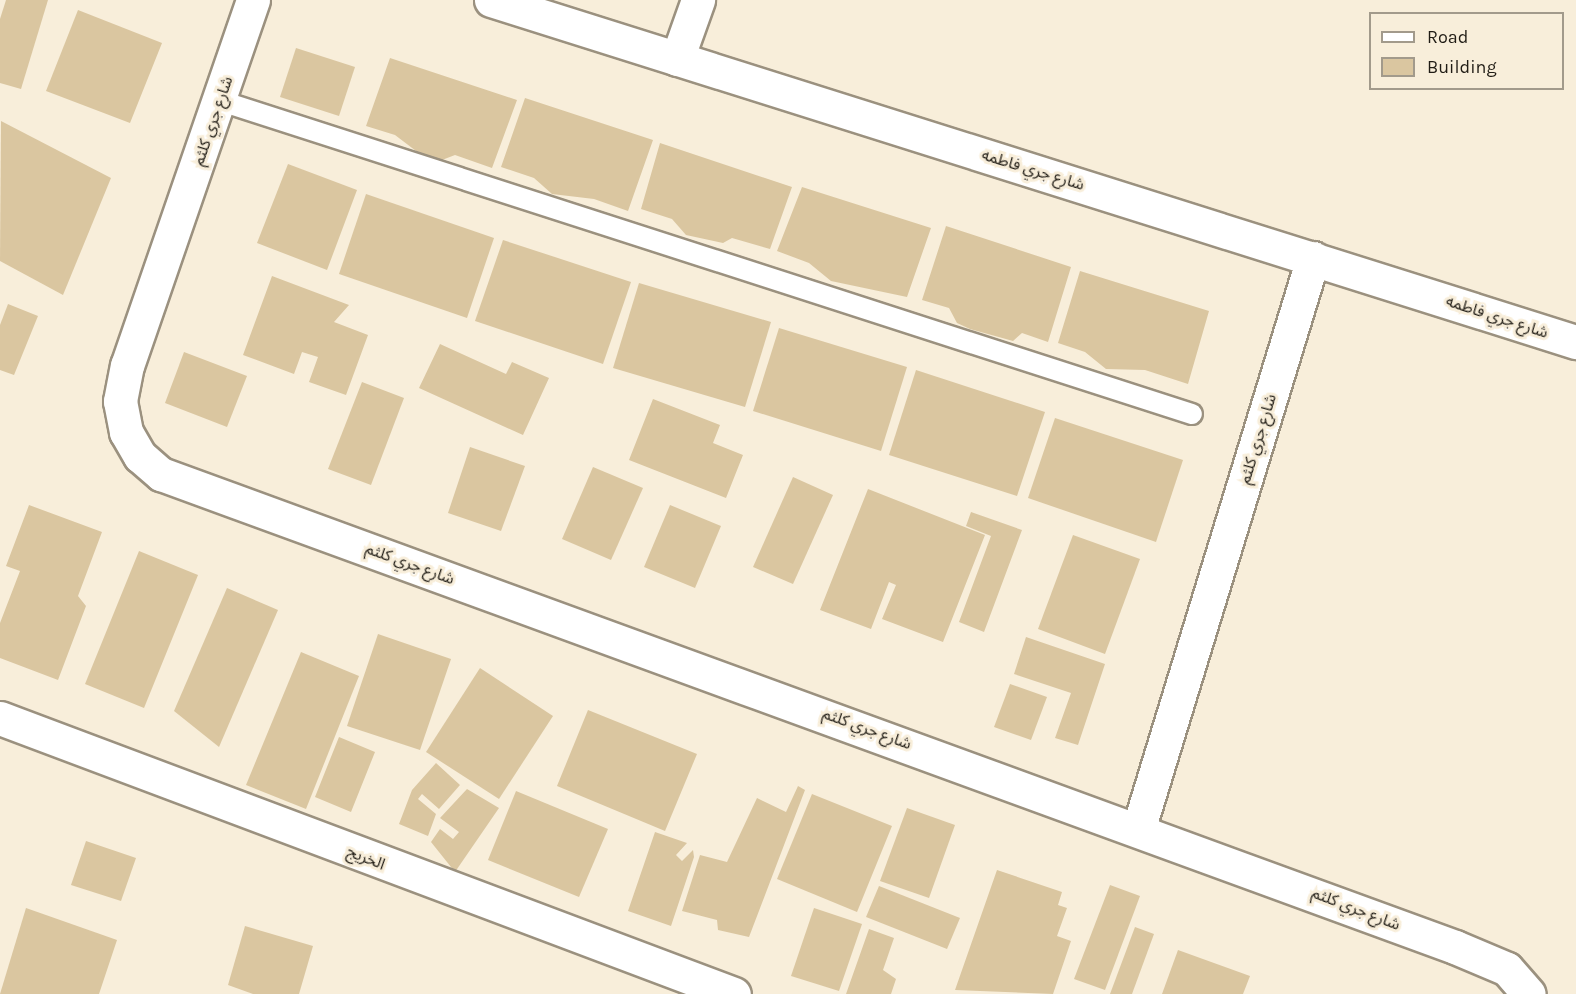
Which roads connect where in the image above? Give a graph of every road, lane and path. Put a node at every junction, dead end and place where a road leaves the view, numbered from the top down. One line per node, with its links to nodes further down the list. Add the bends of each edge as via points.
1 (253, 0): 5 (street, شارع جري كلثم)
2 (490, 0): 4 (street, شارع جري فاطمه)
3 (698, 0): 4 (street)
4 (677, 59): 6 (street, شارع جري فاطمه)
5 (221, 101): 8 (lane); 10 (street, شارع جري كلثم, via 127,365 120,401 126,432 140,456 160,474)
6 (1313, 258): 7 (street, شارع جري فاطمه); 10 (street, شارع جري كلثم)
7 (1576, 342)
8 (1192, 414)
9 (0, 718): 11 (street, الخريج)
10 (1139, 827): 12 (street, شارع جري كلثم, via 1507,969)
11 (734, 994)
12 (1529, 994)

